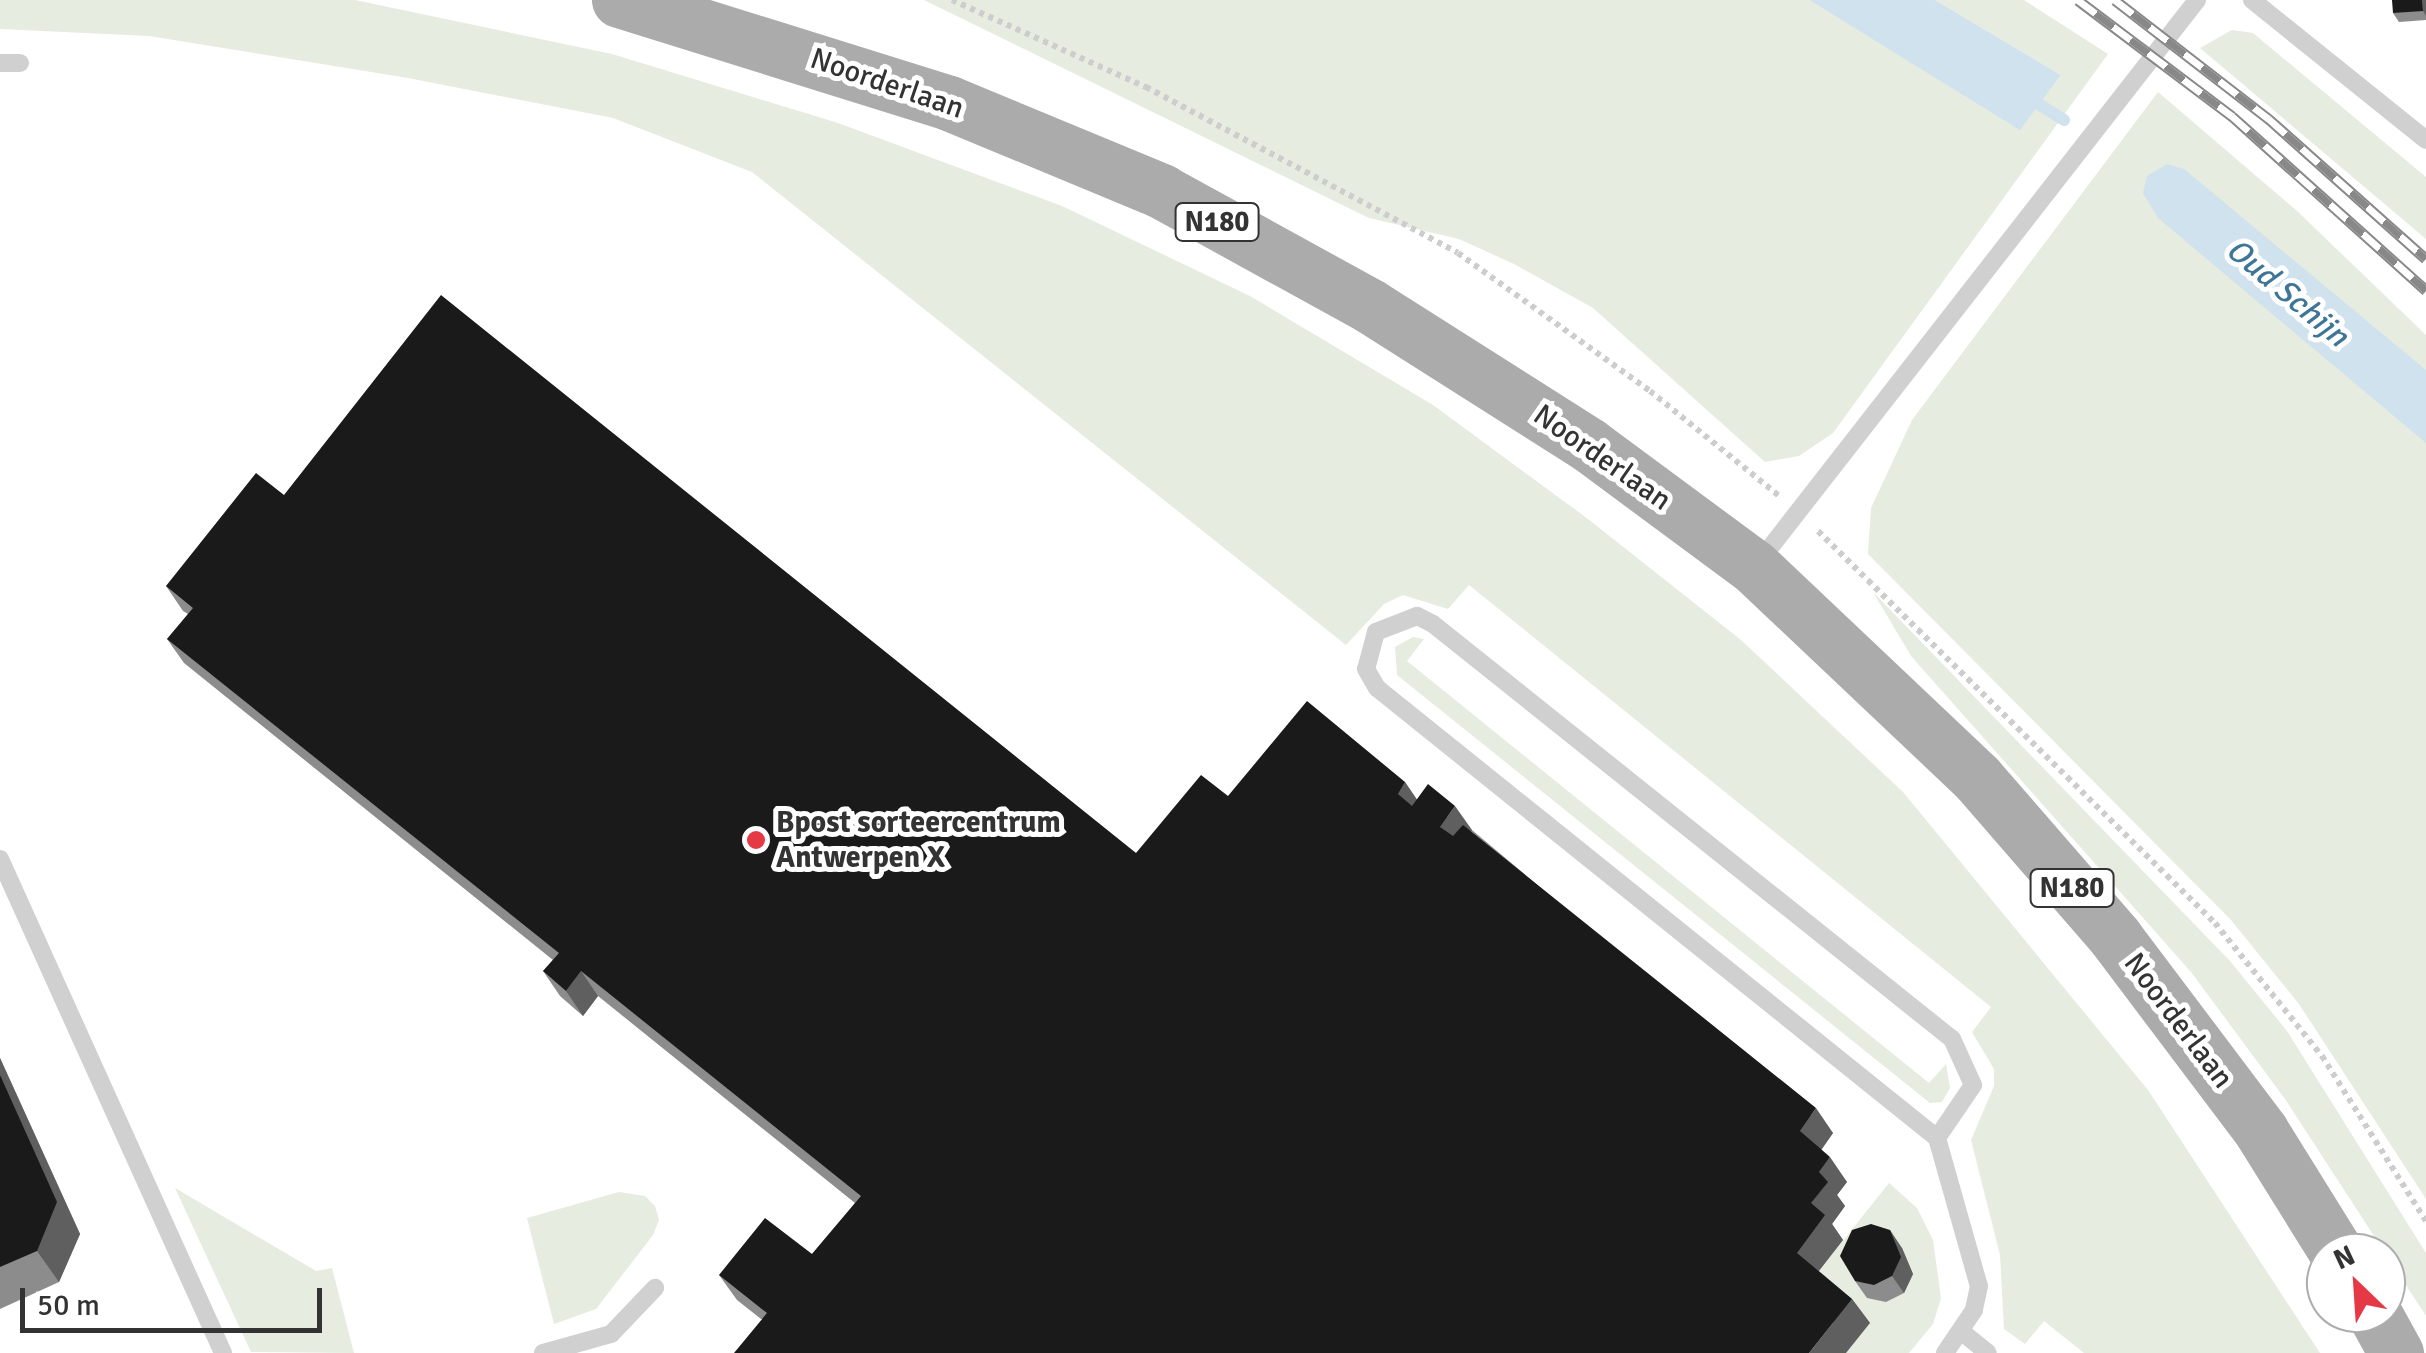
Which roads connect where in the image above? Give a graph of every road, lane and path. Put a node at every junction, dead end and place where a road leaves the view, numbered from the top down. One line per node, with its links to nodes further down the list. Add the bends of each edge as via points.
1 (618, 0): 7 (main road, Noorderlaan / N180, via 949,103 1162,192 1370,306 1556,423)
2 (2197, 0): 7 (lane, via 2077,162)
3 (2252, 0): 6 (lane)
4 (0, 63): 5 (lane)
5 (20, 63)
6 (2426, 140)
7 (1754, 568): 10 (main road, Noorderlaan / N180, via 1976,778 2114,937 2262,1131)
8 (0, 859): 13 (lane)
9 (1937, 1138): 9 (lane, via 1973,1084 1952,1040 1433,624 1416,616 1376,632 1366,669 1378,688); 12 (lane, via 1979,1286)
10 (2325, 1233)
11 (655, 1288): 14 (lane, via 611,1334)
12 (1962, 1332): 15 (lane); 16 (lane)
13 (222, 1353)
14 (543, 1353)
15 (1945, 1353)
16 (1988, 1353)

